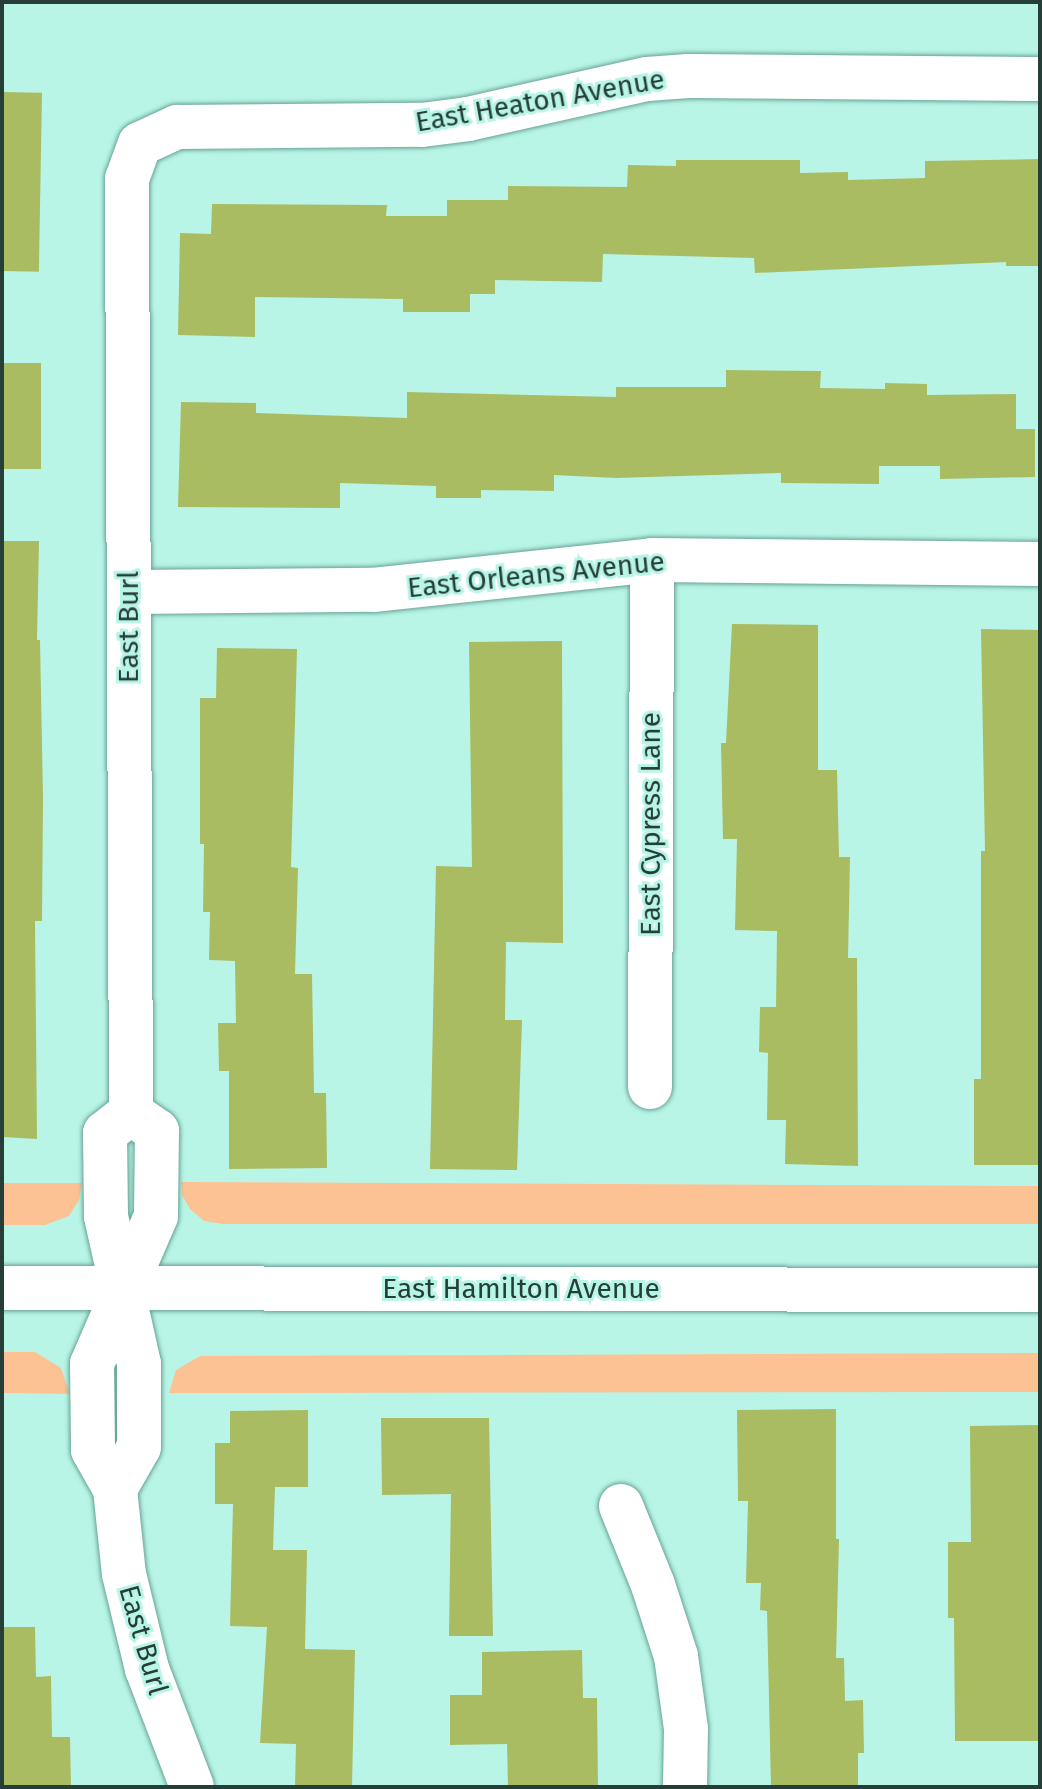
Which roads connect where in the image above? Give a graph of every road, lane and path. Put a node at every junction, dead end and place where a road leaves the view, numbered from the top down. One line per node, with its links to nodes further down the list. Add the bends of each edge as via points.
1 (1040, 79): 2 (street, East Heaton Avenue, via 688,76 422,125 177,127)
2 (140, 144): 5 (street, East Burl, via 127,179)
3 (652, 560): 4 (street, East Orleans Avenue); 5 (street, East Orleans Avenue, via 373,590); 6 (street, East Cypress Lane)
4 (1040, 564)
5 (129, 592): 8 (street, East Burl, via 131,1113 105,1133 106,1216)
6 (650, 1087)
7 (2, 1288): 8 (street, East Hamilton Avenue)
8 (122, 1289): 9 (street, East Hamilton Avenue); 11 (street, East Burl, via 92,1364 93,1450 115,1489 124,1574 147,1669)
9 (1040, 1290)
10 (621, 1506): 12 (street, via 676,1656 686,1729)
11 (192, 1787)
12 (685, 1787)

